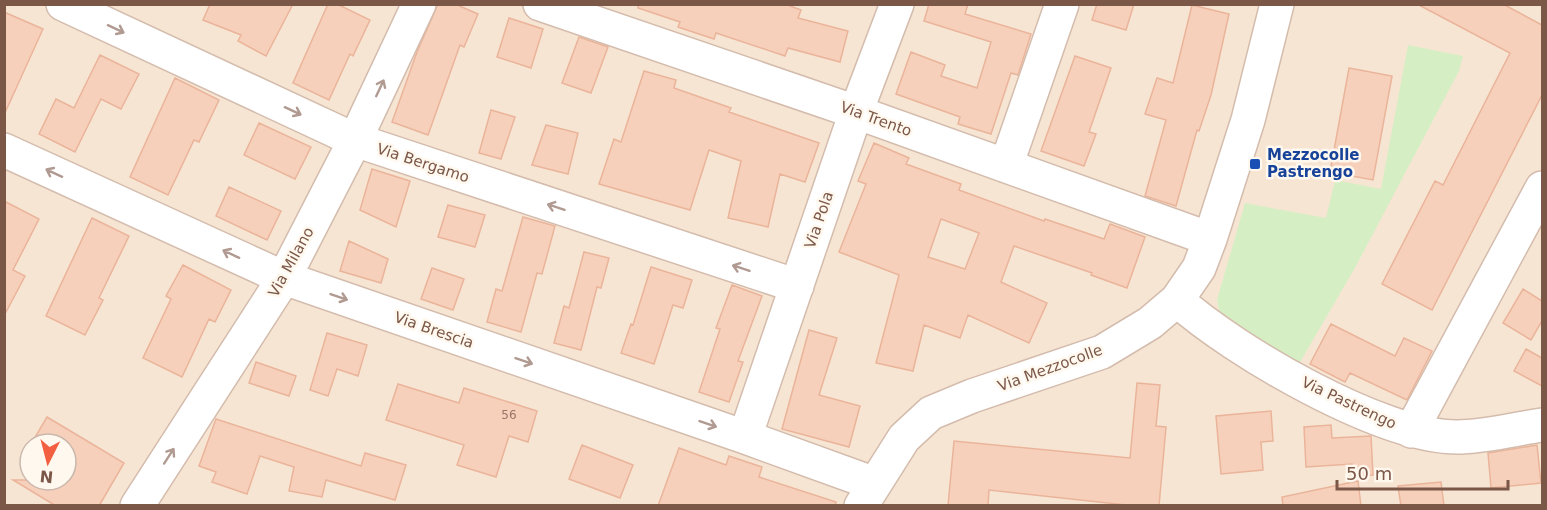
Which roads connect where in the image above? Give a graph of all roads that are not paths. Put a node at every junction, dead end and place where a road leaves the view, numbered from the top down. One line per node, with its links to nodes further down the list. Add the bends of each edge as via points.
1 (63, 4): 8 (street, Via Bergamo, one-way to 8)
2 (419, 4): 8 (street, Via Milano, one-way to 2)
3 (540, 4): 7 (street, Via Trento)
4 (897, 4): 7 (street, Via Pola)
5 (1062, 4): 10 (street)
6 (1277, 4): 12 (street, Via Mezzocolle, via 1248,120)
7 (856, 112): 10 (street, Via Trento); 14 (street, Via Pola)
8 (355, 140): 13 (street, Via Milano); 14 (street, Via Bergamo, one-way to 8)
9 (4, 150): 13 (street, Via Brescia, one-way to 9)
10 (1006, 166): 12 (street, Via Trento)
11 (1542, 188): 17 (street)
12 (1210, 240): 15 (street, Via Mezzocolle, via 1199,267)
13 (284, 278): 18 (street, Via Brescia, one-way to 18); 20 (street, Via Milano, one-way to 13)
14 (797, 286): 18 (street, Via Pola)
15 (1177, 300): 17 (street, Via Pastrengo, via 1238,347 1341,402); 19 (street, Via Mezzocolle, via 1150,323 1102,352 931,413 904,438)
16 (1542, 425): 17 (street, Via Pastrengo, via 1457,437)
17 (1411, 431)
18 (745, 437): 19 (street, Via Brescia)
19 (868, 495)
20 (137, 506)

